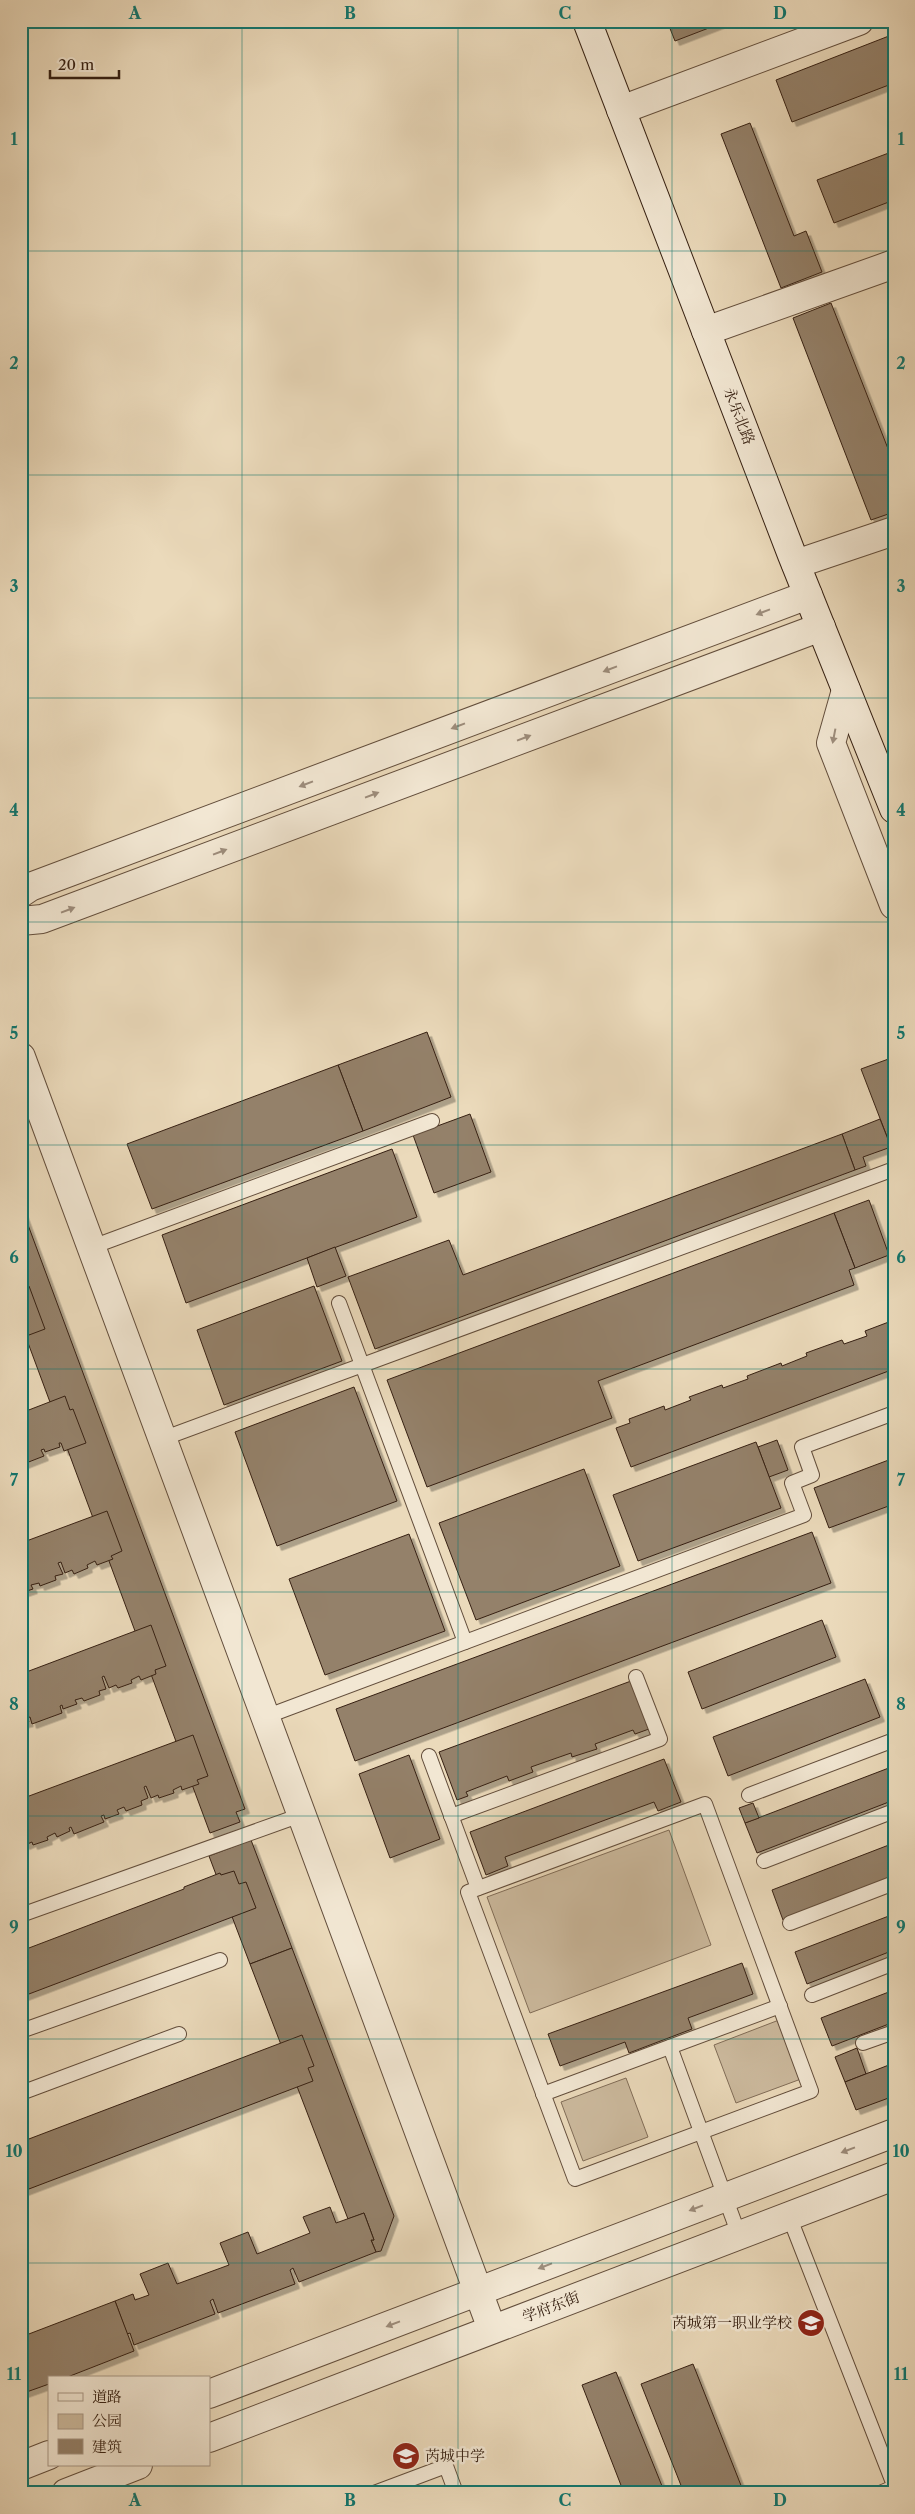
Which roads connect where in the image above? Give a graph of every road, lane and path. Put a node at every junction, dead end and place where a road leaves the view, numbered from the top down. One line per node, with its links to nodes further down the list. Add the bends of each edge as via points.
1 (587, 21): 3 (street, 永乐北路)
2 (859, 21): 3 (street)
3 (621, 110): 5 (street, 永乐北路)
4 (894, 264): 5 (street)
5 (706, 331): 7 (street, 永乐北路)
6 (894, 531): 7 (street)
7 (796, 564): 8 (street, 永乐北路)
8 (808, 595): 9 (street, 永乐北路); 12 (street, one-way to 12)
9 (821, 627): 10 (street, 永乐北路); 14 (street, one-way to 9, via 42,919)
10 (846, 690): 11 (street, 永乐北路); 13 (street, one-way to 13, via 831,743)
11 (892, 799)
12 (21, 893)
13 (894, 905)
14 (21, 921)
15 (21, 1057): 18 (street)
16 (432, 1120): 18 (lane)
17 (894, 1169): 20 (lane)
18 (92, 1248): 22 (street)
19 (339, 1302): 20 (lane)
20 (362, 1365): 22 (lane); 23 (lane)
21 (894, 1413): 23 (lane, via 802,1447 812,1475 792,1483 804,1515)
22 (162, 1439): 25 (street)
23 (465, 1642): 25 (lane)
24 (636, 1677): 31 (lane, via 660,1739)
25 (265, 1716): 30 (street)
26 (894, 1740): 28 (lane)
27 (429, 1756): 31 (lane)
28 (749, 1794)
29 (894, 1811): 32 (lane)
30 (301, 1814): 35 (lane); 54 (street)
31 (451, 1816): 34 (lane)
32 (764, 1860)
33 (894, 1883): 36 (lane)
34 (478, 1888): 40 (lane, via 705,1804); 47 (lane, via 468,1892)
35 (21, 1915)
36 (790, 1923)
37 (220, 1960): 41 (lane)
38 (894, 1963): 39 (lane)
39 (812, 1995)
40 (780, 2006): 45 (lane); 48 (lane, via 811,2091)
41 (21, 2031)
42 (894, 2032): 44 (lane)
43 (179, 2034): 46 (lane)
44 (863, 2043)
45 (670, 2047): 47 (lane); 48 (lane)
46 (21, 2093)
47 (543, 2094): 48 (lane, via 575,2178)
48 (701, 2132): 51 (lane)
49 (894, 2133): 51 (street, one-way to 51)
50 (894, 2176): 52 (street, 学府东街)
51 (726, 2197): 53 (lane); 54 (street, one-way to 54)
52 (789, 2216): 53 (street, 学府东街); 61 (lane)
53 (739, 2235): 55 (street, 学府东街)
54 (478, 2291): 55 (street); 56 (street, one-way to 56)
55 (492, 2330): 57 (street, 学府东街)
56 (210, 2394)
57 (210, 2438)
58 (48, 2455): 59 (street)
59 (21, 2466)
60 (135, 2466): 62 (street)
61 (894, 2486): 65 (lane)
62 (66, 2493)
63 (374, 2493): 64 (lane, via 446,2466)
64 (456, 2493)
65 (880, 2493)

